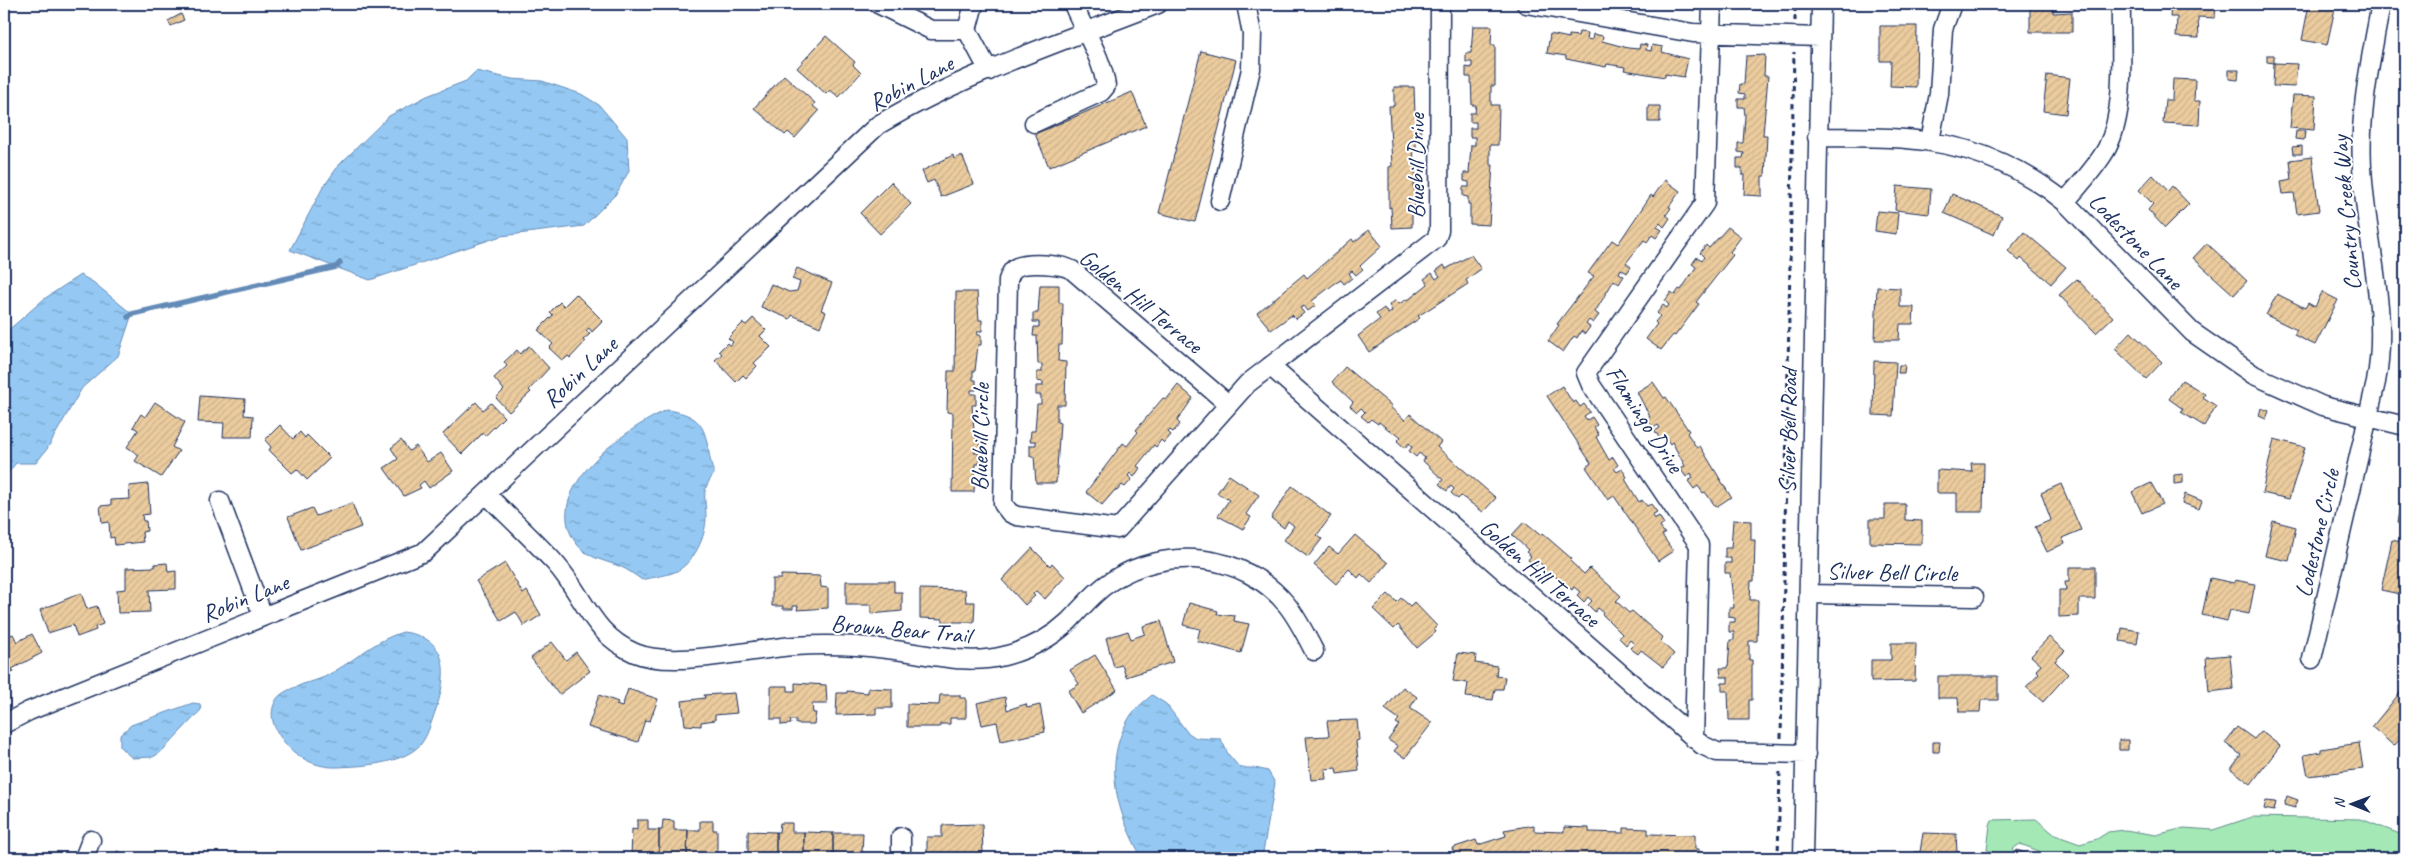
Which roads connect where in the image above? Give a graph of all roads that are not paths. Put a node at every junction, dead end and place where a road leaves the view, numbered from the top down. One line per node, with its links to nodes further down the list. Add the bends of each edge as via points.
1 (878, 4): 13 (street, via 931,30)
2 (974, 4): 13 (street)
3 (1073, 4): 14 (street)
4 (1158, 4): 14 (street, Robin Lane)
5 (1246, 4): 21 (street, via 1252,34 1251,69)
6 (1440, 4): 24 (street, Bluebill Drive, via 1438,234 1426,248)
7 (1526, 4): 15 (street, via 1670,30)
8 (1712, 4): 15 (street, Flamingo Drive)
9 (1821, 4): 16 (street, Silver Bell Road)
10 (1952, 4): 20 (street, via 1943,29 1939,94)
11 (2121, 4): 22 (street, via 2116,126 2102,156)
12 (2382, 4): 26 (street, Country Creek Way, via 2365,88 2361,135 2363,183 2382,340)
13 (968, 30): 17 (street)
14 (1085, 32): 17 (street, Robin Lane); 18 (street, via 1104,67 1106,86 1101,92)
15 (1712, 34): 16 (street); 36 (street, Flamingo Drive, via 1705,204 1586,373 1699,545)
16 (1820, 37): 19 (street, Silver Bell Road)
17 (989, 71): 28 (street, Robin Lane, via 914,103 878,125)
18 (1034, 123)
19 (1817, 137): 20 (street, Lodestone Lane); 30 (street, Silver Bell Road)
20 (1930, 141): 22 (street, Lodestone Lane, via 2007,165 2048,188)
21 (1220, 201)
22 (2064, 202): 26 (street, Lodestone Lane, via 2192,332 2208,344 2271,384 2323,406)
23 (1014, 269): 25 (street, Golden Hill Terrace, via 1062,265 1072,270); 25 (street, Bluebill Circle, via 1007,290 1003,489 1003,504 1010,513 1118,529)
24 (1270, 366): 25 (street, Bluebill Circle); 36 (street, Golden Hill Terrace)
25 (1228, 404)
26 (2368, 419): 27 (street, Lodestone Lane); 34 (street, Lodestone Circle)
27 (2405, 426)
28 (486, 494): 32 (street, Robin Lane, via 424,552); 33 (street, Brown Bear Trail, via 555,564 602,631 625,648 652,658 681,659 777,648 841,646 966,660 1001,657 1053,634 1094,594 1120,575 1156,562 1186,558 1219,562 1262,582 1286,604)
29 (220, 501): 32 (street)
30 (1809, 594): 31 (street, Silver Bell Circle); 37 (street, Silver Bell Road)
31 (1974, 597)
32 (263, 616): 35 (street, Robin Lane, via 29,710)
33 (1314, 651)
34 (2312, 659)
35 (4, 724)
36 (1694, 738): 37 (street, Golden Hill Terrace, via 1713,752)
37 (1806, 754): 42 (street, Silver Bell Road)
38 (901, 837): 41 (street)
39 (91, 840): 40 (street)
40 (84, 858)
41 (901, 858)
42 (1803, 858)

